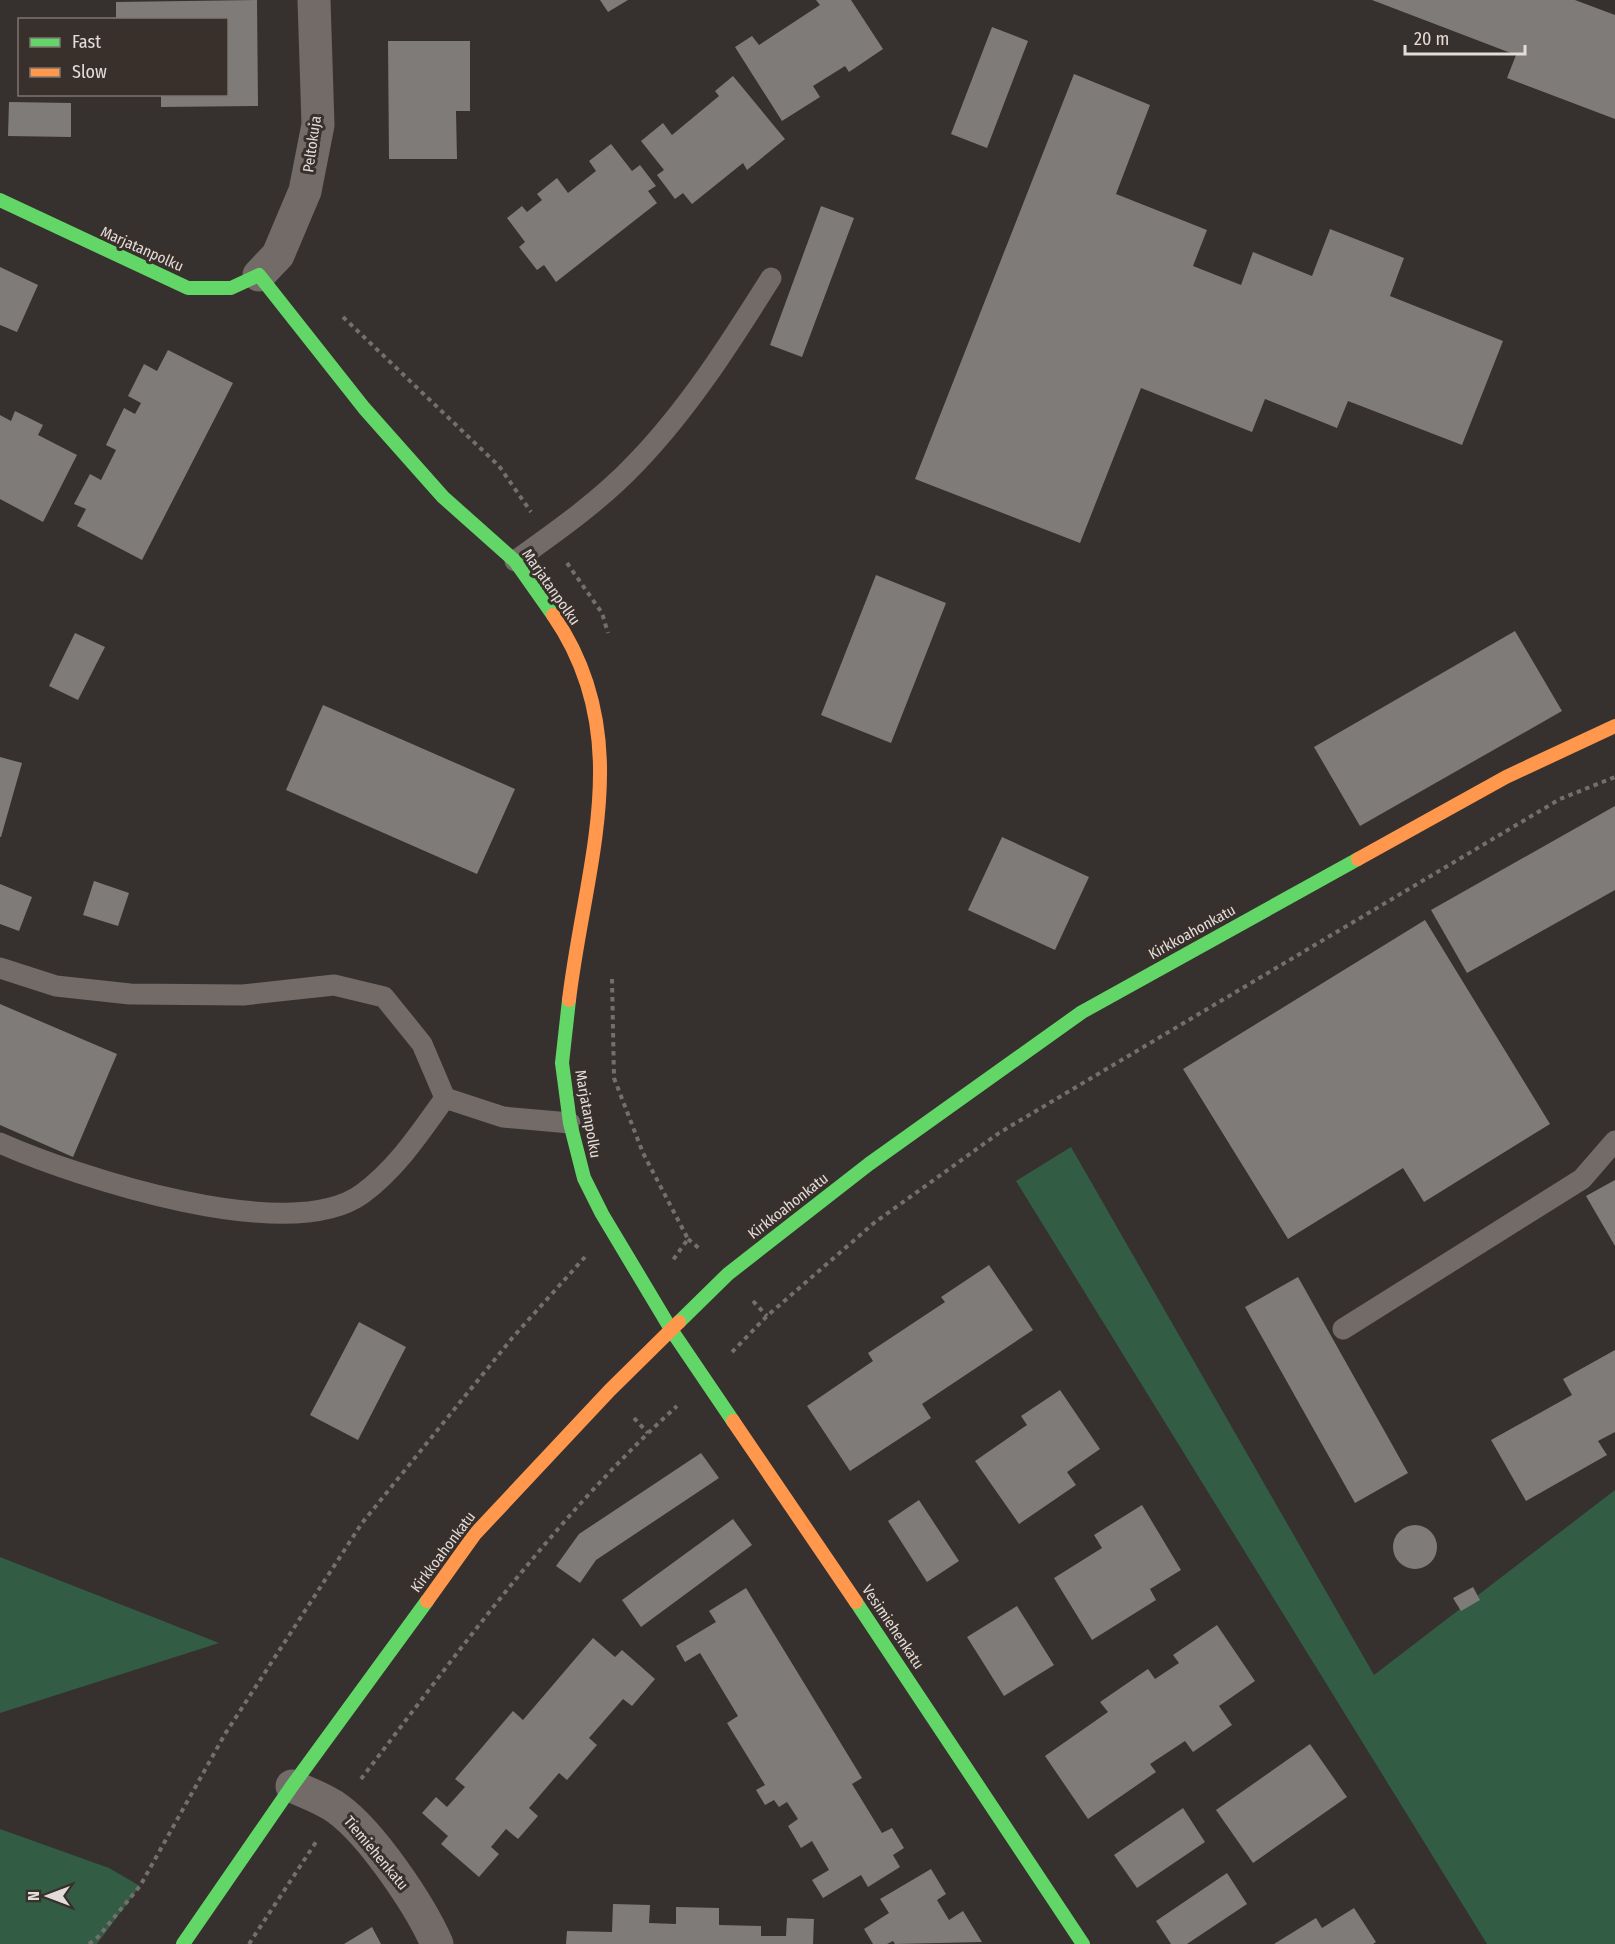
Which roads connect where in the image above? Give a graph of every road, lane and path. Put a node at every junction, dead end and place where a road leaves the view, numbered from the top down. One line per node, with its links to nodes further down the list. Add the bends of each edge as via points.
1 (314, 0): 3 (street, Peltokuja, via 318,124 305,190 278,255)
2 (0, 200): 3 (street, Marjatanpolku, via 188,288 231,288)
3 (259, 275): 5 (street, Marjatanpolku, via 364,408 435,488)
4 (771, 278): 5 (lane, via 728,347 636,464 580,514)
5 (514, 561): 10 (street, Marjatanpolku, via 563,630 590,688 599,730 601,785 592,866 574,958 562,1063)
6 (1615, 726): 15 (street, Kirkkoahonkatu, via 1506,777 1082,1012 869,1164 728,1274)
7 (1615, 777): 16 (path, via 1560,799 999,1133 874,1223 767,1316)
8 (0, 968): 9 (lane, via 56,986 130,994 243,995 334,985 384,997 422,1044)
9 (445, 1098): 10 (lane, via 503,1117); 12 (lane, via 405,1155 360,1195 321,1210 268,1214 171,1200 41,1161)
10 (570, 1123): 13 (street, Marjatanpolku, via 584,1178)
11 (1615, 1141): 14 (lane, via 1582,1179)
12 (0, 1143)
13 (612, 1228): 15 (street, Marjatanpolku); 19 (path, via 513,1336 362,1523 225,1734 140,1886)
14 (1343, 1329)
15 (672, 1331): 16 (street, Vesimiehenkatu); 17 (street, Kirkkoahonkatu, via 610,1390 475,1534)
16 (707, 1379): 18 (path, via 648,1433 528,1561); 23 (street, Vesimiehenkatu)
17 (292, 1786): 18 (street, Tiemiehenkatu); 20 (street, Kirkkoahonkatu)
18 (338, 1809): 21 (path); 22 (street, Tiemiehenkatu, via 409,1891)
19 (89, 1944)
20 (183, 1944)
21 (249, 1944)
22 (437, 1944)
23 (1083, 1944)

